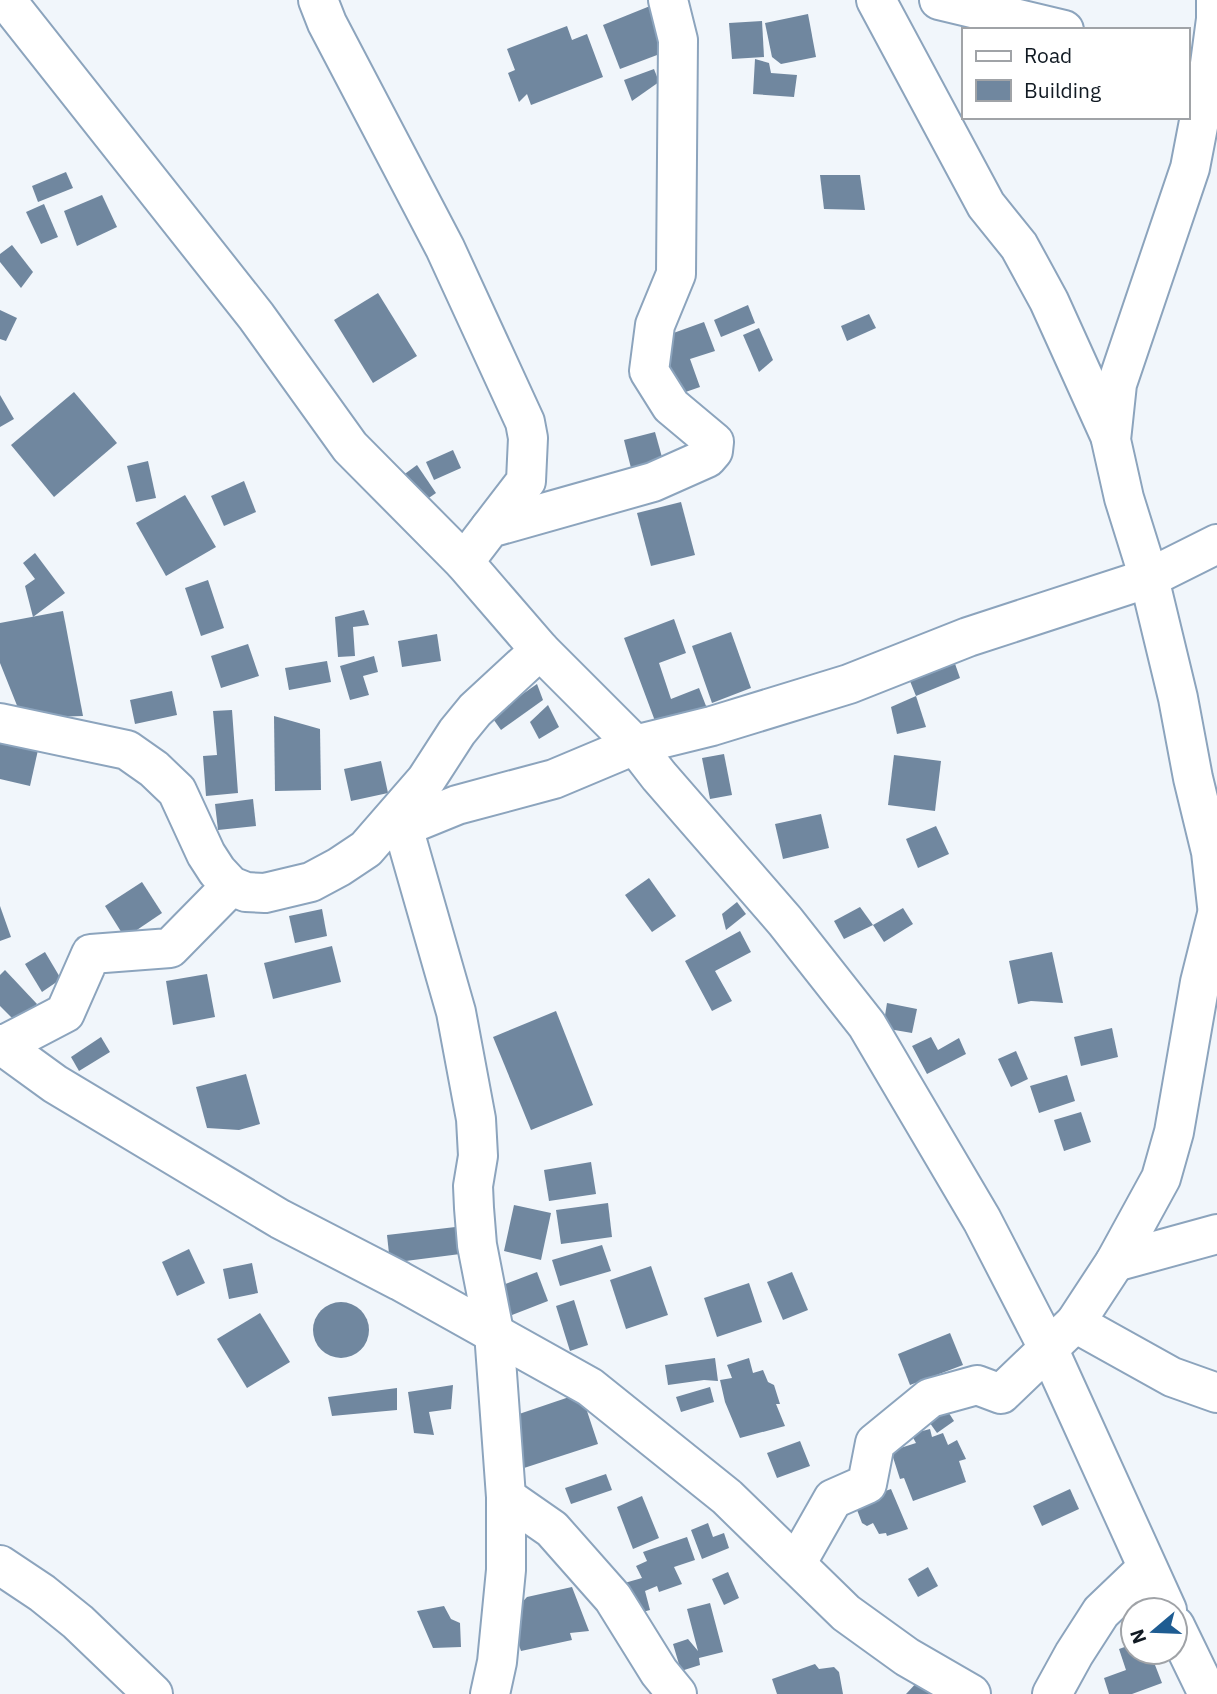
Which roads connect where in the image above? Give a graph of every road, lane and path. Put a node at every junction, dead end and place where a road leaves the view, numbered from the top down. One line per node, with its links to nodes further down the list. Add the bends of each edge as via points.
1 (6, 0): 12 (street, via 256,316 350,447)
2 (318, 0): 10 (street, via 445,248 525,422 526,481)
3 (668, 0): 10 (street, via 678,40 676,274 655,325 649,371 671,406 714,442 713,451 653,482)
4 (876, 0): 9 (street, via 986,205 1019,246 1049,301)
5 (939, 0): 7 (street)
6 (1216, 0): 8 (street)
7 (1056, 28)
8 (1205, 62): 9 (street, via 1190,168 1117,384)
9 (1111, 440): 13 (street)
10 (490, 528): 12 (street)
11 (1217, 544): 13 (street)
12 (464, 562): 14 (street)
13 (1149, 578): 16 (street, via 968,637 836,688); 19 (street, via 1211,852)
14 (540, 650): 16 (street); 17 (street, via 474,710)
15 (0, 723): 18 (street, via 127,750 154,769 177,792 206,854)
16 (635, 745): 17 (street, via 554,779); 25 (street, via 867,1025 982,1220)
17 (401, 820): 18 (street, via 366,849 311,882 265,893); 24 (street, via 464,1052 477,1131 473,1186 477,1245)
18 (231, 886): 21 (street, via 170,948 91,954 65,1013)
19 (1217, 906)
20 (1217, 914): 23 (street, via 1161,1178)
21 (1, 1045): 24 (street, via 55,1084 280,1219)
22 (1217, 1234): 23 (street)
23 (1115, 1262): 25 (street)
24 (494, 1332): 27 (street); 29 (street, via 590,1387 649,1432 727,1497)
25 (1061, 1336): 26 (street); 29 (street, via 1001,1394 978,1385 930,1398 874,1443 867,1484 833,1499); 30 (street)
26 (1217, 1393)
27 (506, 1497): 34 (street, via 506,1570); 35 (street, via 552,1529 613,1598)
28 (0, 1564): 33 (street, via 78,1622)
29 (796, 1564): 36 (street, via 846,1613 907,1657)
30 (1147, 1568): 31 (street); 37 (street, via 1101,1612)
31 (1160, 1596)
32 (1189, 1655): 38 (street)
33 (153, 1694)
34 (490, 1694)
35 (677, 1694)
36 (971, 1694)
37 (1052, 1694)
38 (1208, 1694)

